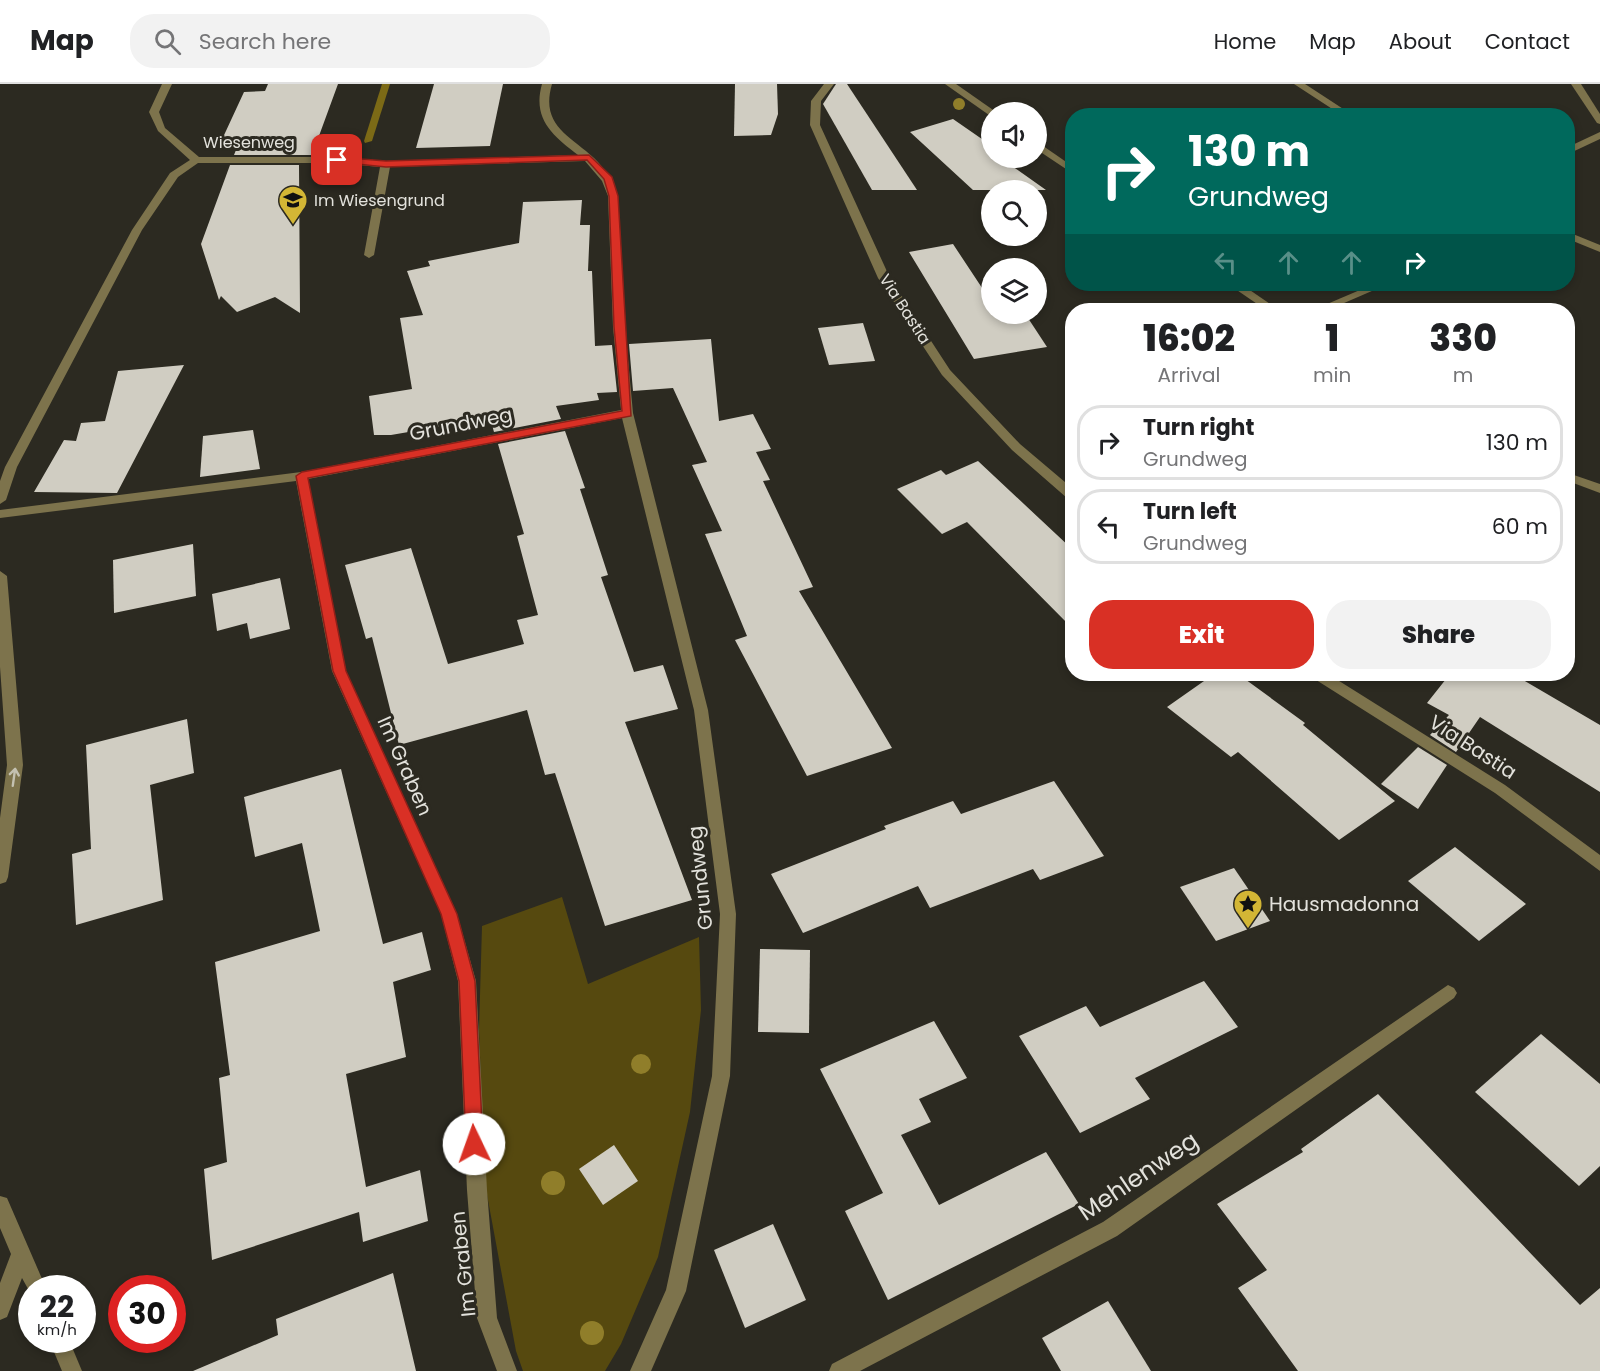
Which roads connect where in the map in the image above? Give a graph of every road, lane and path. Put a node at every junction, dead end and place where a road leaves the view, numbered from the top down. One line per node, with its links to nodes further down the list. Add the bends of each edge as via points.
1 (167, 84): 14 (street, via 154,112 161,129)
2 (547, 84): 13 (street, Grundweg, via 543,106 555,134)
3 (829, 84): 27 (street, Via Bastia, via 816,101 815,125 884,278 946,372 1016,447)
4 (950, 84): 7 (street)
5 (1299, 84): 8 (street)
6 (1576, 84): 9 (street)
7 (981, 105)
8 (1337, 108)
9 (1600, 121)
10 (1600, 135): 11 (street)
11 (1575, 148)
12 (1047, 152): 16 (street)
13 (589, 158): 15 (street, Wiesenweg); 24 (street, Grundweg, via 608,179 613,196)
14 (196, 160): 15 (street, Wiesenweg); 29 (street, Wiesenweg, via 174,175 136,230 11,467)
15 (386, 164): 19 (street)
16 (1065, 165)
17 (1575, 238): 18 (street)
18 (1600, 249)
19 (369, 255)
20 (1244, 291): 22 (street)
21 (1365, 291): 23 (street)
22 (1262, 303)
23 (1336, 303)
24 (627, 413): 25 (street, Grundweg); 43 (street, Grundweg, via 701,710 728,914 721,1076 676,1291)
25 (302, 476): 30 (street); 42 (street, Im Graben, via 339,671 449,914 467,981 487,1318)
26 (1575, 480): 28 (street)
27 (1065, 489)
28 (1600, 489)
29 (0, 500)
30 (0, 514)
31 (0, 576): 34 (street, one-way to 31, via 15,765)
32 (1329, 681): 33 (street, Via Bastia, via 1500,789)
33 (1600, 864)
34 (0, 876)
35 (1448, 993): 44 (street, Mehlenweg, via 1110,1229)
36 (0, 1205): 37 (street)
37 (21, 1254): 38 (street); 39 (street)
38 (30, 1275)
39 (0, 1310)
40 (64, 1353): 41 (street)
41 (72, 1371)
42 (507, 1371)
43 (640, 1371)
44 (839, 1371)

